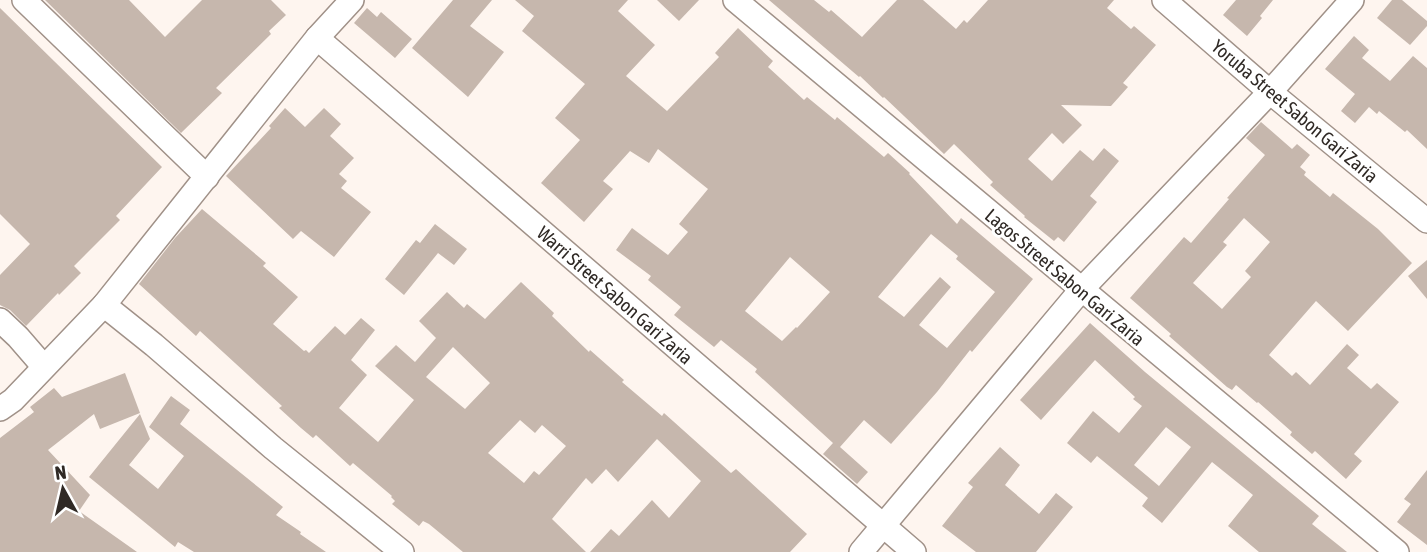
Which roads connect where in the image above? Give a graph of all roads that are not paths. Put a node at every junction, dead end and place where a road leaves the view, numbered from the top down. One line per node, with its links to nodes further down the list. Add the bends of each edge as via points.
1 (24, 0): 8 (street)
2 (352, 0): 6 (street)
3 (735, 0): 10 (street, Lagos Street Sabon Gari Zaria)
4 (1164, 0): 7 (street, Yoruba Street Sabon Gari Zaria)
5 (1352, 0): 7 (street)
6 (317, 38): 8 (street); 15 (street, Warri Street Sabon Gari Zaria)
7 (1270, 92): 9 (street, Yoruba Street Sabon Gari Zaria); 10 (street)
8 (207, 177): 11 (street)
9 (1427, 220)
10 (1081, 290): 15 (street); 19 (street, Lagos Street Sabon Gari Zaria)
11 (104, 305): 13 (street); 16 (street)
12 (0, 320): 13 (street)
13 (44, 367): 14 (street)
14 (0, 409)
15 (883, 526): 17 (street); 18 (street, Warri Street Sabon Gari Zaria)
16 (402, 552)
17 (861, 552)
18 (914, 552)
19 (1397, 552)

